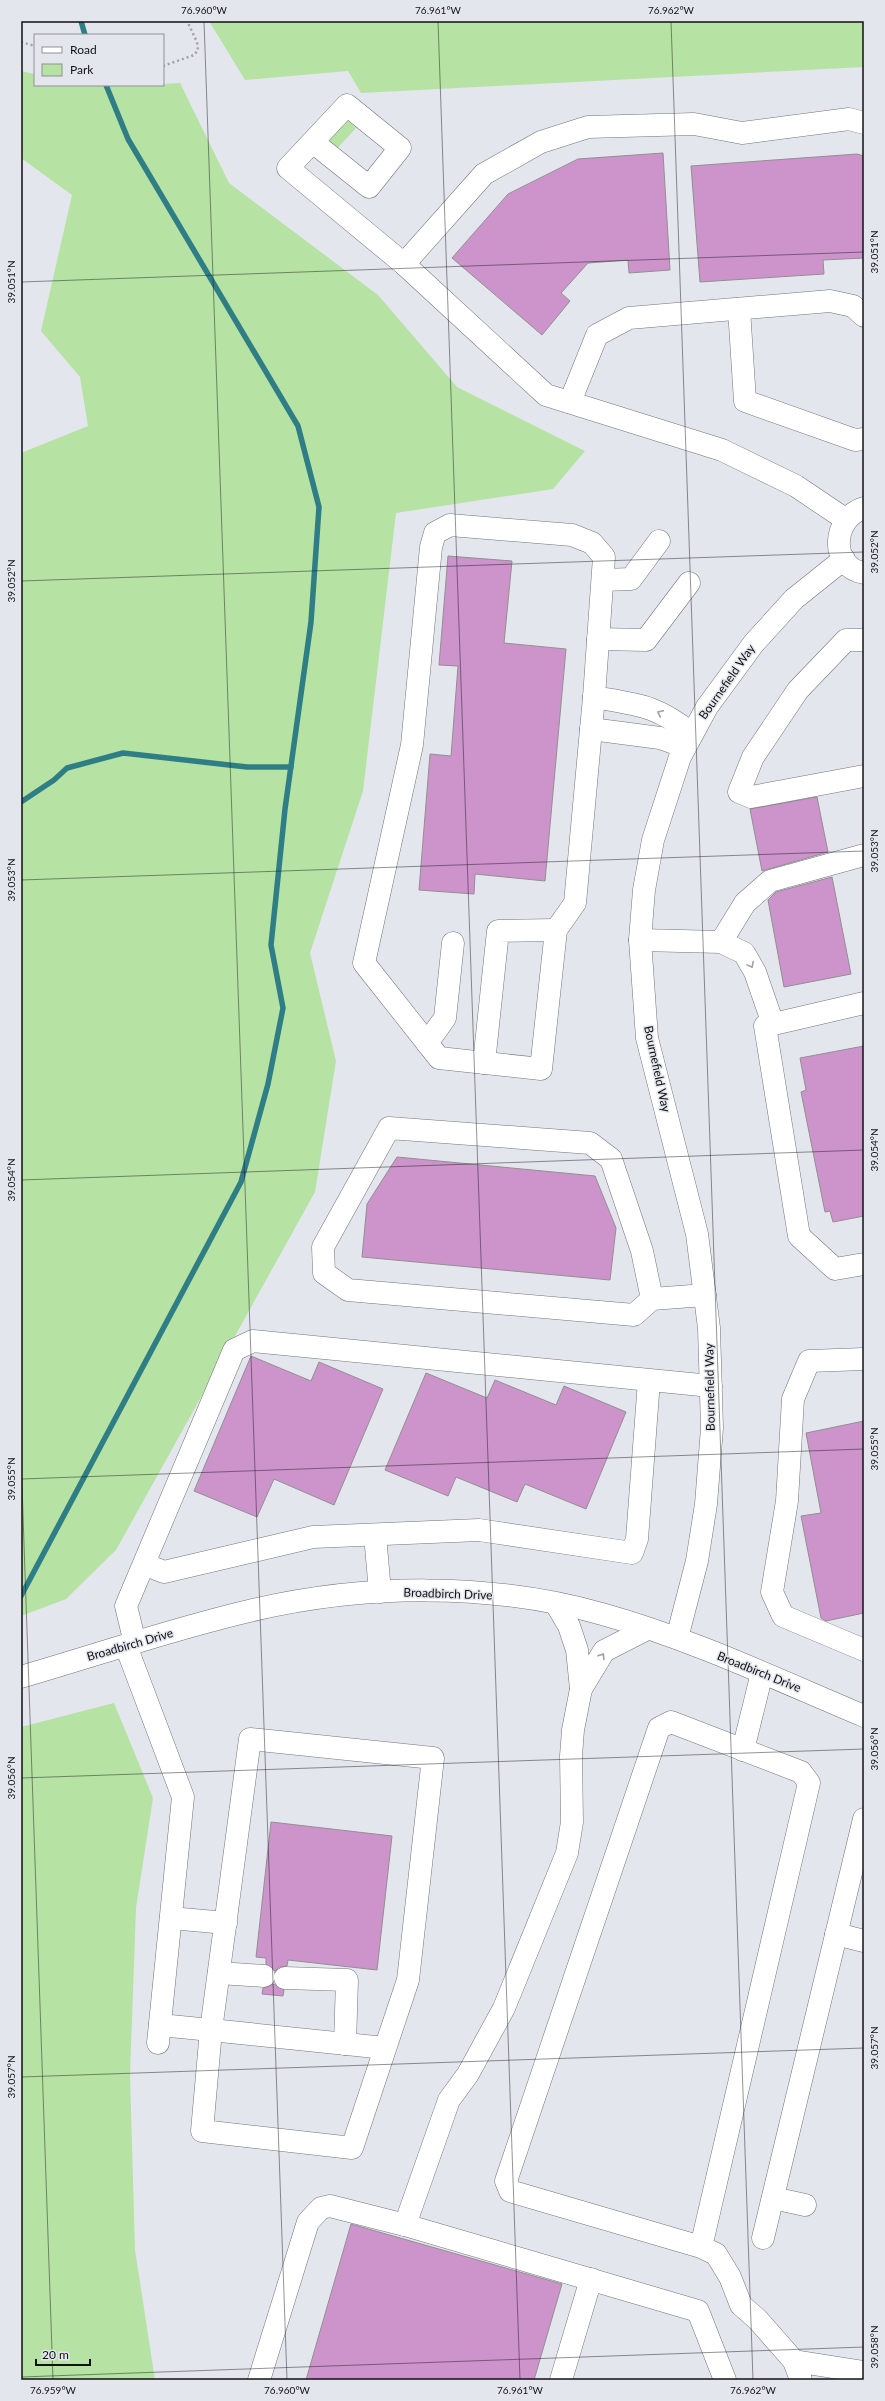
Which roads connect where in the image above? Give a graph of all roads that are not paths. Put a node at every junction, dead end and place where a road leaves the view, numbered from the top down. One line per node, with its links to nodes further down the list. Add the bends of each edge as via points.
1 (864, 123): 3 (street, via 848,119 742,133 694,124 588,127 541,142 484,174)
2 (314, 143): 3 (street, via 288,168)
3 (404, 264): 6 (street, via 546,395)
4 (739, 309): 5 (street, via 830,301 852,306); 6 (street, via 629,318 597,335); 7 (street, via 746,401 855,440)
5 (864, 316)
6 (570, 402): 9 (street, via 722,450 796,486)
7 (864, 439)
8 (864, 508): 9 (street, via 853,512)
9 (846, 519): 11 (street, via 838,539 839,550)
10 (659, 541): 13 (street, via 631,579)
11 (844, 560): 12 (street, via 851,567); 19 (street, Bournefield Way, via 794,599 754,642 707,707)
12 (864, 573)
13 (603, 580): 15 (street); 28 (street, via 604,557 592,543 572,535 450,525 435,533 431,547 412,745 364,964)
14 (689, 583): 15 (street, via 646,640)
15 (598, 639): 17 (street)
16 (864, 640): 20 (street, via 846,640 798,690 753,757 739,792 751,797)
17 (594, 697): 18 (street); 19 (street, one-way to 17, via 671,718 646,706)
18 (591, 729): 19 (street); 22 (street, via 575,903)
19 (689, 741): 23 (street, Bournefield Way, via 680,757 652,840)
20 (864, 776)
21 (864, 855): 24 (street, via 770,881 745,904)
22 (556, 930): 29 (street, via 498,931); 29 (street, via 541,1069)
23 (640, 940): 24 (street); 31 (street, Bournefield Way, via 647,1038 697,1234)
24 (721, 942): 27 (street, one-way to 27, via 744,953 755,972)
25 (453, 943): 28 (street, via 446,1018)
26 (864, 1003): 27 (street)
27 (773, 1024): 30 (street, via 765,1026 799,1236 835,1269)
28 (427, 1043): 29 (street, via 439,1058)
29 (484, 1063)
30 (864, 1264)
31 (705, 1294): 32 (street); 35 (street, Bournefield Way)
32 (652, 1299): 32 (street, via 634,1315 348,1290 324,1272 323,1247 389,1128 590,1143 611,1159 642,1251)
33 (864, 1359): 43 (street, via 809,1361 793,1399 787,1501 772,1592 783,1616)
34 (649, 1380): 35 (street); 36 (street, via 637,1539 632,1553 479,1530); 37 (street, via 253,1341 234,1350)
35 (711, 1386): 41 (street, Bournefield Way, via 712,1428 706,1504 697,1561)
36 (375, 1535): 37 (street, via 313,1537 164,1572); 38 (street)
37 (144, 1564): 42 (street, via 126,1606)
38 (380, 1592): 39 (street, Broadbirch Drive, via 470,1592); 42 (street, Broadbirch Drive, via 344,1594 249,1611)
39 (556, 1604): 40 (street, Broadbirch Drive, via 601,1614); 46 (street, via 569,1626 577,1650)
40 (647, 1629): 41 (street, Broadbirch Drive); 46 (street, one-way to 40, via 604,1652)
41 (677, 1638): 44 (street, Broadbirch Drive)
42 (131, 1645): 45 (street, Broadbirch Drive); 50 (street, via 183,1797)
43 (864, 1650)
44 (762, 1674): 47 (street, Broadbirch Drive); 48 (street)
45 (21, 1677)
46 (581, 1689): 60 (street, via 573,1730 572,1822 567,1853 504,2008 468,2074 449,2100)
47 (864, 1716)
48 (743, 1750): 62 (street, via 801,1772 809,1783); 62 (street, via 670,1722 659,1728 506,2181 510,2191)
49 (864, 1819): 52 (street)
50 (171, 1918): 51 (street); 55 (street, via 159,2034)
51 (226, 1923): 54 (street); 57 (street, via 250,1739 433,1758 408,1980)
52 (836, 1934): 53 (street); 58 (street)
53 (864, 1941)
54 (219, 1973): 55 (street); 56 (street, via 347,1980)
55 (211, 2030): 56 (street); 57 (street, via 202,2131 352,2148)
56 (345, 2044): 57 (street)
57 (385, 2048)
58 (772, 2198): 59 (street); 61 (street)
59 (804, 2205)
60 (405, 2225): 63 (street); 66 (street, via 330,2206 314,2213 308,2222)
61 (763, 2238)
62 (701, 2247): 64 (street, via 716,2254 730,2277 741,2305 758,2320)
63 (591, 2279): 67 (street); 68 (street, via 698,2311)
64 (797, 2370): 65 (street)
65 (864, 2372)
66 (259, 2380)
67 (561, 2380)
68 (725, 2380)

